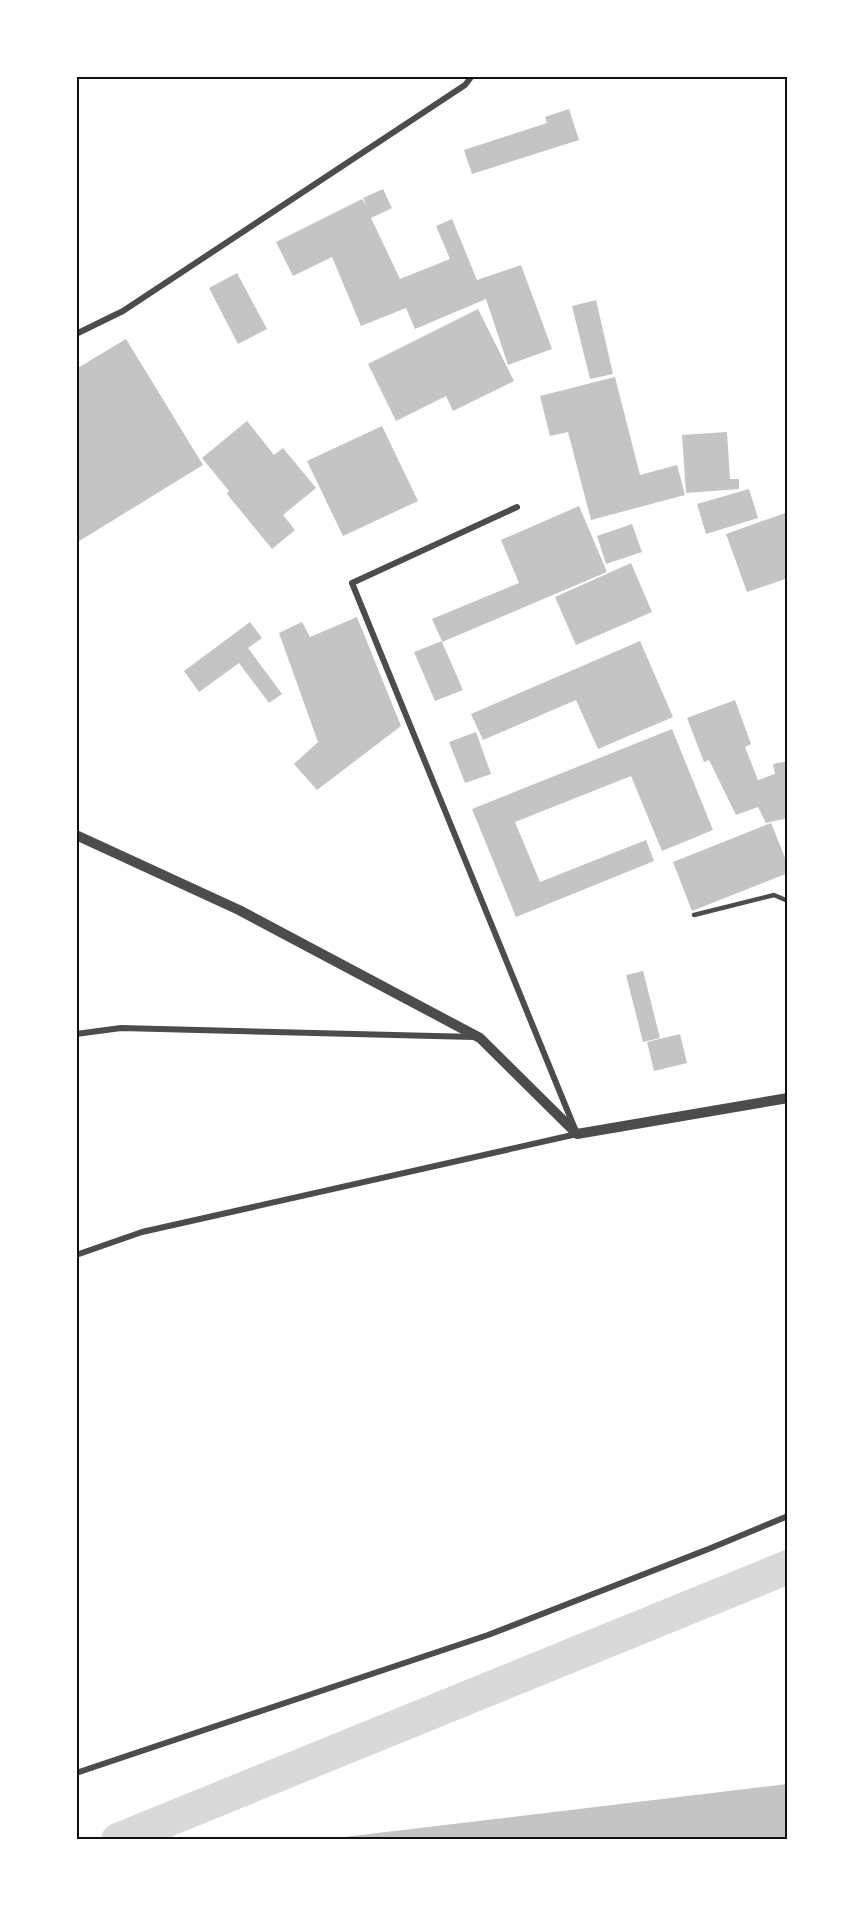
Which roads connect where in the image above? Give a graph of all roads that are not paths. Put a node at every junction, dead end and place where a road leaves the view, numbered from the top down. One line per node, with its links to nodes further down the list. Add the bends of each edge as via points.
1 (472, 76): 2 (street, via 465,85 123,311)
2 (76, 334)
3 (517, 507): 10 (street, via 352,583)
4 (76, 835): 8 (street, via 239,910)
5 (788, 901): 6 (lane, via 774,895)
6 (694, 915)
7 (76, 1034): 8 (street, via 121,1028)
8 (480, 1038): 10 (street)
9 (788, 1098): 10 (street)
10 (577, 1134): 11 (street, via 142,1232)
11 (76, 1255)
12 (788, 1516): 13 (street, via 488,1635)
13 (76, 1773)

